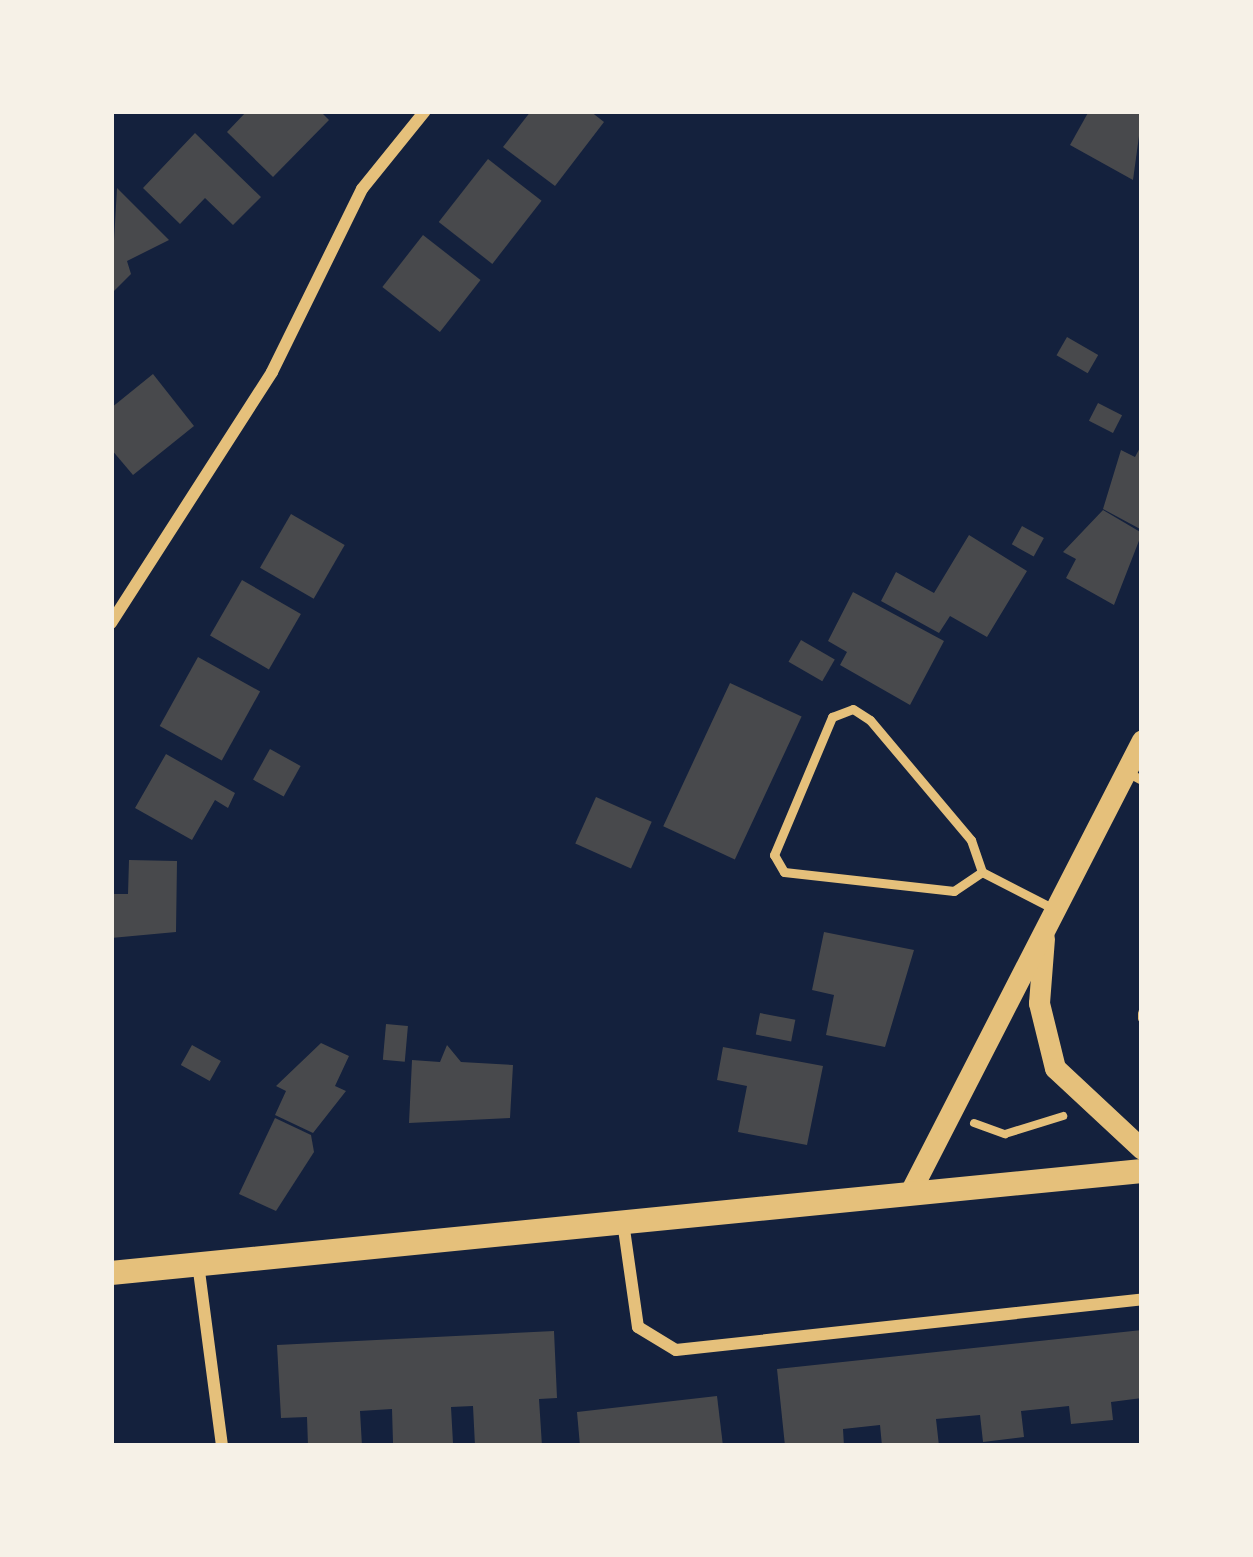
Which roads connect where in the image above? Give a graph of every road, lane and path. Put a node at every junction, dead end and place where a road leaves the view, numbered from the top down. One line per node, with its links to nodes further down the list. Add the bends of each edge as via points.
1 (424, 111): 2 (street, via 362,189 272,372)
2 (111, 623)
3 (1142, 740): 4 (street)
4 (1134, 776): 6 (street)
5 (982, 872): 5 (lane, via 971,840 869,720 853,709 832,717 774,855 784,872 954,891); 6 (lane)
6 (1049, 917): 7 (street, via 1044,1042); 8 (street)
7 (1087, 1109): 8 (path, via 1005,1134); 9 (street)
8 (949, 1115): 11 (street)
9 (1142, 1149)
10 (1142, 1171): 11 (main road)
11 (909, 1193): 12 (main road)
12 (622, 1222): 13 (main road); 15 (street, via 638,1327 676,1350)
13 (199, 1271): 14 (main road); 16 (street)
14 (111, 1273)
15 (1142, 1299)
16 (222, 1446)

